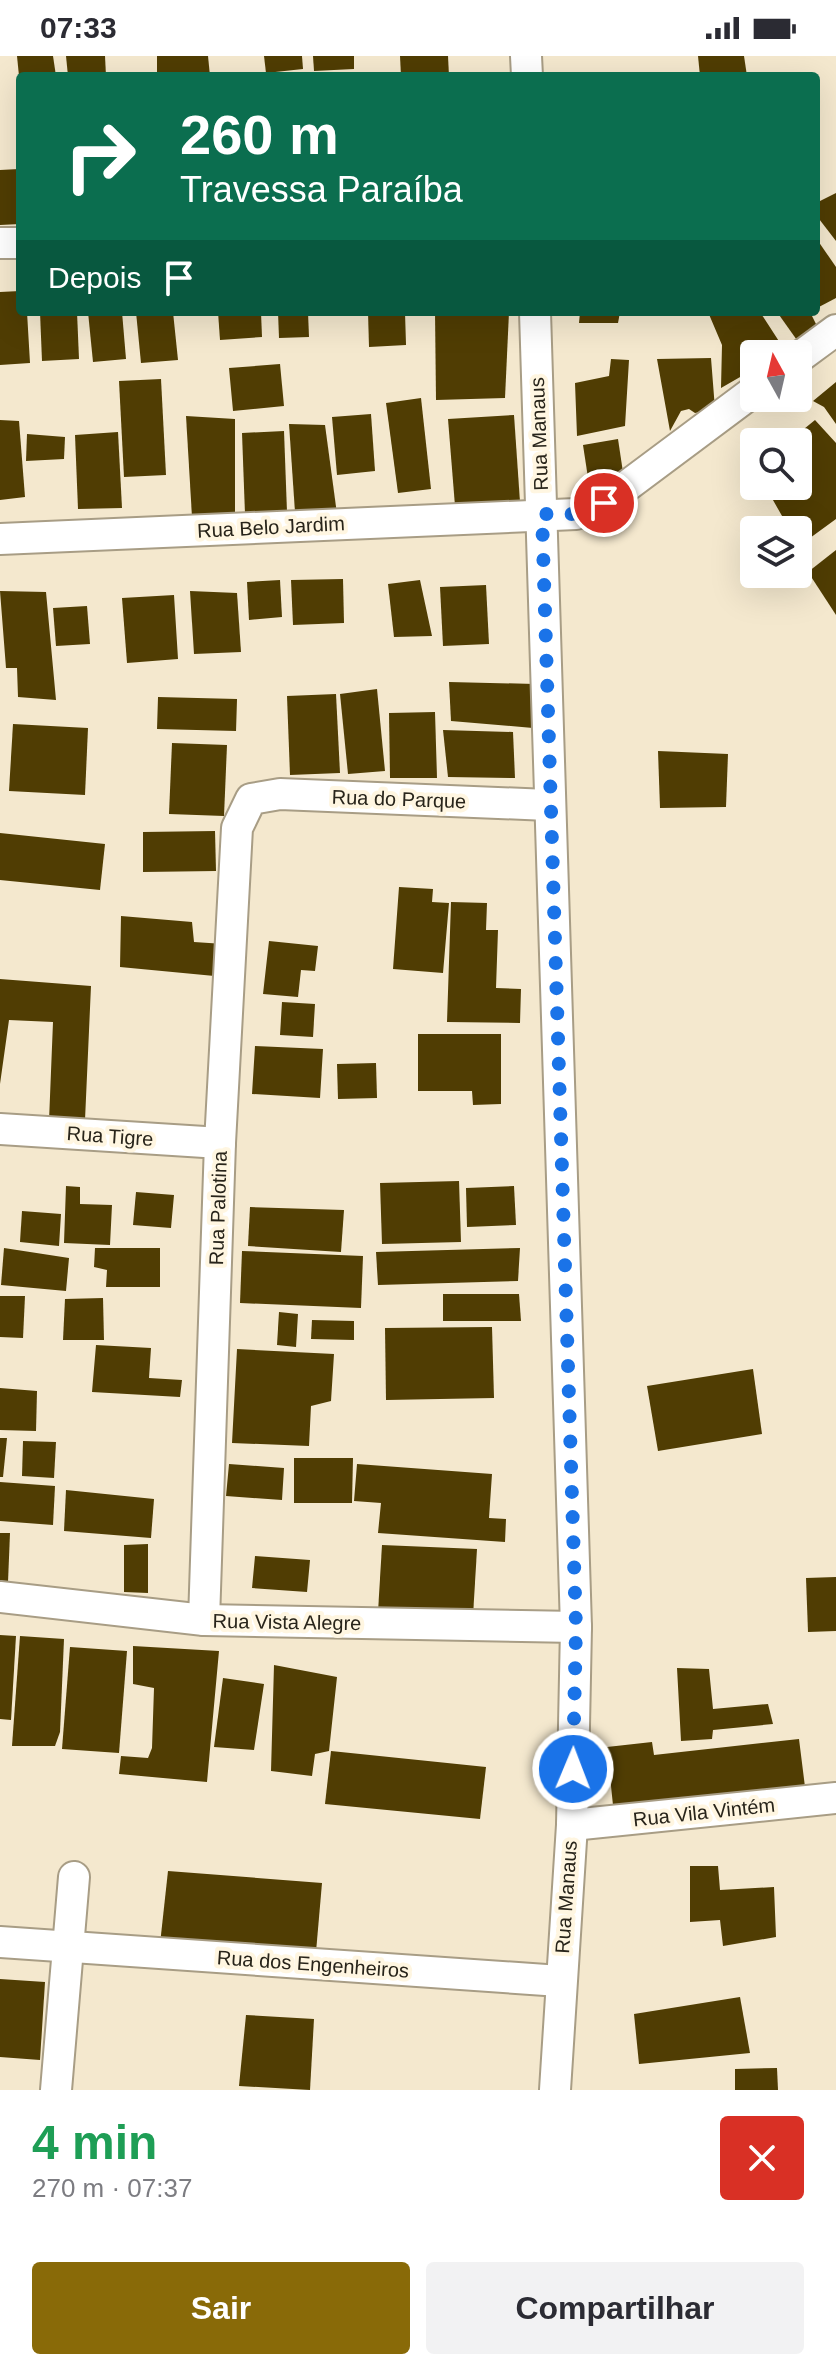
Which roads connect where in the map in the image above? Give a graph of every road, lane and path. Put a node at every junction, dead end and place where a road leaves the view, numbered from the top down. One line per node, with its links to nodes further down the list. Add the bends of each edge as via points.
1 (535, 316): 5 (street, Rua Manaus)
2 (836, 330): 3 (street)
3 (812, 348)
4 (740, 401): 5 (street, Rua Belo Jardim, via 604,503 576,514)
5 (542, 514): 6 (street, Rua Belo Jardim); 8 (street, Rua Manaus)
6 (0, 539)
7 (251, 799): 8 (street, Rua do Parque, via 280,794); 10 (street, Rua Palotina, via 237,828)
8 (548, 805): 13 (street, Rua Manaus)
9 (0, 1129): 10 (street, Rua Tigre)
10 (220, 1143): 12 (street, Rua Palotina)
11 (0, 1597): 12 (street, Rua Vista Alegre)
12 (204, 1620): 13 (street, Rua Vista Alegre)
13 (576, 1627): 15 (street, Rua Manaus)
14 (836, 1798): 15 (street, Rua Vila Vintém)
15 (572, 1825): 19 (street, Rua Manaus)
16 (74, 1877): 18 (street)
17 (0, 1942): 18 (street, Rua dos Engenheiros)
18 (67, 1947): 19 (street, Rua dos Engenheiros); 20 (street)
19 (560, 1981): 21 (street, Rua Manaus)
20 (56, 2090)
21 (555, 2090)

